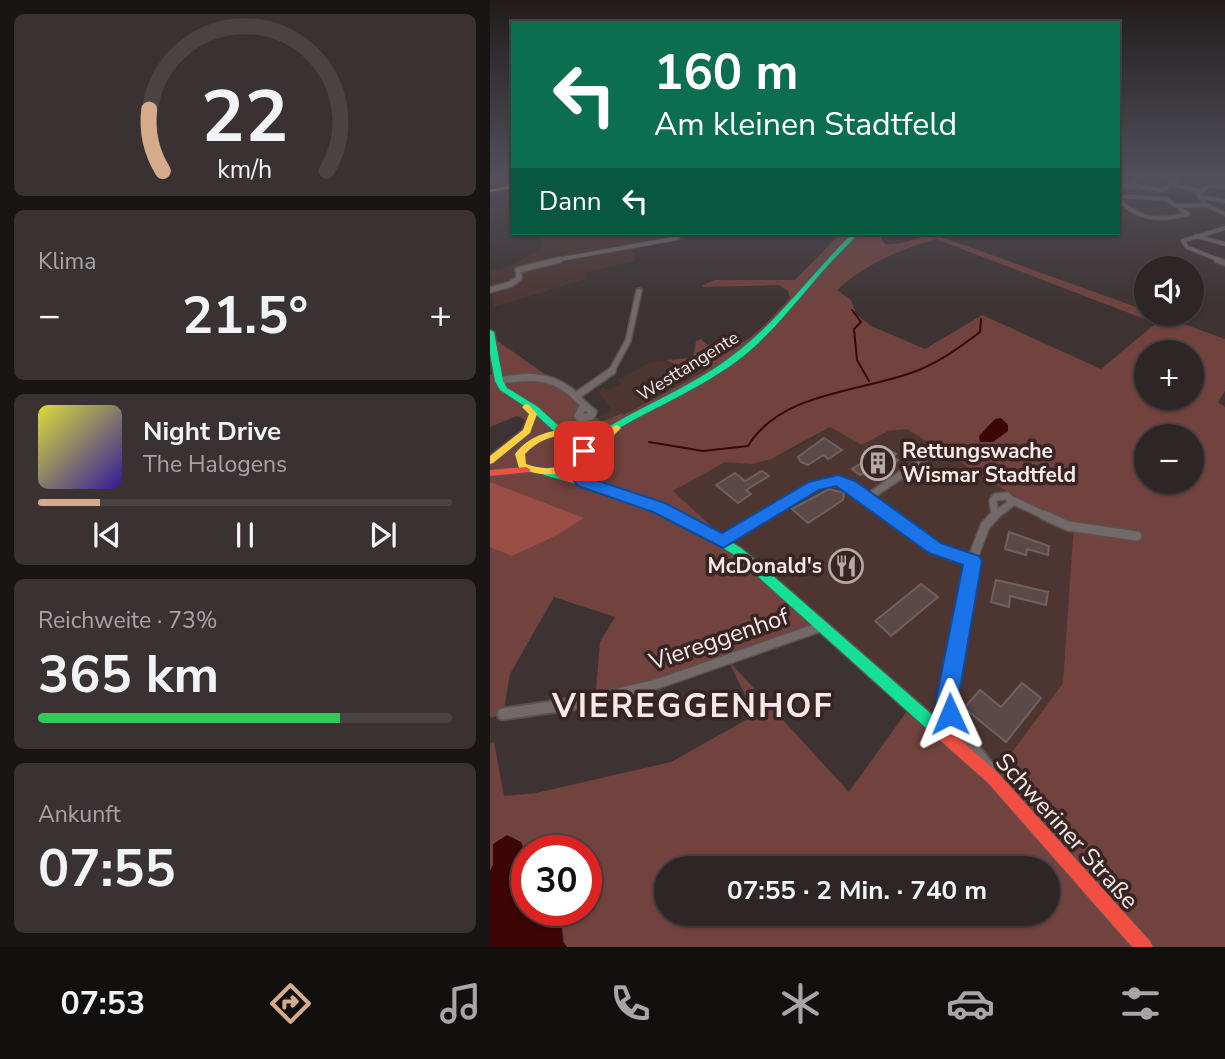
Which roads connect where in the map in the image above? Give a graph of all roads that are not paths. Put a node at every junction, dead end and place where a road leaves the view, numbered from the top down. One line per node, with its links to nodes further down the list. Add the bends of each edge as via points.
1 (1225, 228): 3 (street)
2 (854, 235): 15 (main road, Westtangente, via 752,345 694,385)
3 (1196, 236): 5 (street); 6 (street, via 1183,243)
4 (678, 238): 7 (street, via 526,266 518,270 517,281)
5 (1225, 244)
6 (1225, 263)
7 (490, 290)
8 (639, 291): 11 (street, via 622,363 607,379)
9 (490, 332): 10 (main road)
10 (499, 381): 11 (street, via 543,376); 12 (main road)
11 (576, 396): 13 (street)
12 (516, 399): 14 (main road); 22 (main road, via 531,412 532,422 524,435)
13 (583, 407)
14 (543, 418): 16 (main road); 18 (main road)
15 (620, 423): 17 (main road, Westtangente); 19 (main road, Westtangente); 28 (main road, via 588,464 591,475)
16 (560, 432): 17 (main road); 18 (main road)
17 (579, 435): 19 (main road)
18 (538, 438): 20 (main road)
19 (586, 445): 23 (main road)
20 (520, 454): 24 (main road, via 519,463); 25 (main road)
21 (923, 460): 29 (street)
22 (490, 461)
23 (577, 461): 26 (main road); 27 (main road, via 573,474)
24 (526, 470): 25 (main road, Schweriner Straße); 26 (main road, Schweriner Straße)
25 (490, 472)
26 (547, 473): 27 (main road, Schweriner Straße)
27 (583, 482): 28 (main road, Schweriner Straße)
28 (604, 488): 31 (main road, Schweriner Straße, via 659,507)
29 (867, 498): 31 (street, via 841,481 824,481); 32 (street, via 935,548)
30 (1137, 536): 32 (street, via 1068,526 1012,501 983,528)
31 (723, 542): 33 (main road, Schweriner Straße)
32 (972, 561): 35 (street, via 947,700 950,714)
33 (824, 625): 34 (street, Viereggenhof, via 657,684 595,701); 35 (main road, Schweriner Straße)
34 (503, 714)
35 (991, 776): 36 (main road, Schweriner Straße)
36 (1144, 947)

